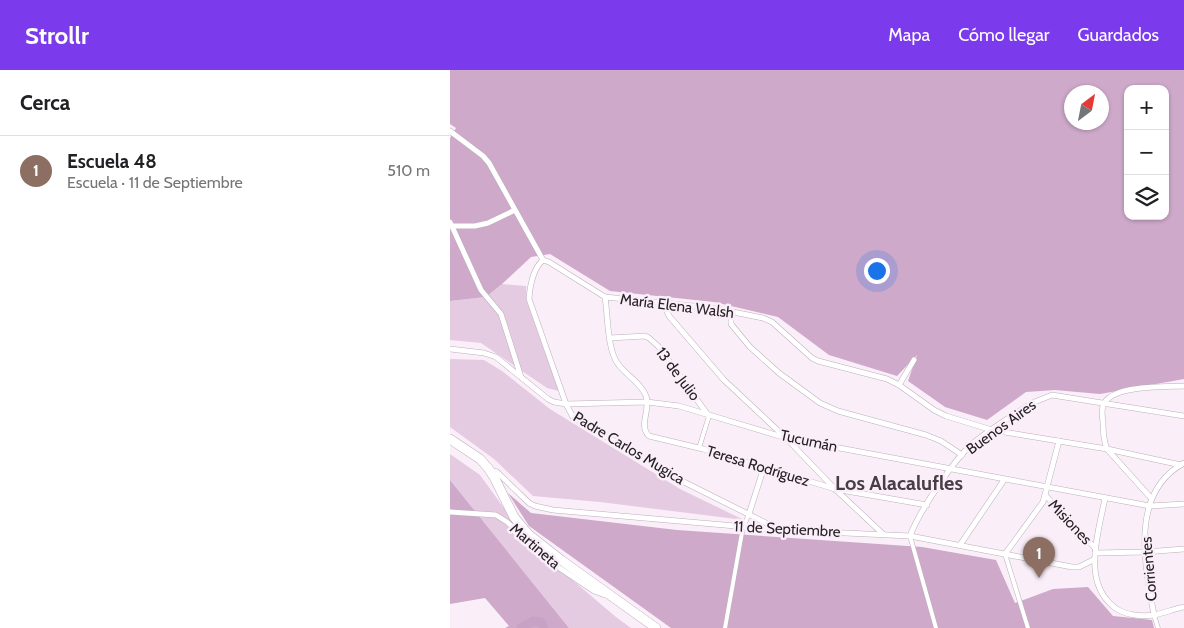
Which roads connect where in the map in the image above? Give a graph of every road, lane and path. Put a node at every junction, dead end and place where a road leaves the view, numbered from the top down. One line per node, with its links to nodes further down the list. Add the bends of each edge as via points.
1 (450, 131): 2 (street, via 489,163)
2 (514, 210): 3 (street, via 481,225); 4 (street)
3 (451, 225): 11 (street, via 481,290 501,314)
4 (543, 260): 5 (street, María Elena Walsh); 16 (street, Padre Carlos Mugica, via 536,269 529,299)
5 (606, 297): 6 (street, María Elena Walsh); 8 (street)
6 (663, 302): 7 (street, María Elena Walsh); 20 (street, via 669,316 712,366)
7 (731, 312): 12 (street, María Elena Walsh, via 772,322 818,361); 25 (street, via 731,324 750,347 820,403 926,435)
8 (610, 338): 14 (street, via 614,358 643,390); 17 (street, 13 de Julio, via 649,338)
9 (450, 349): 11 (street, Tucumán, via 496,357)
10 (914, 360): 12 (street)
11 (521, 377): 16 (street, Tucumán, via 548,400)
12 (899, 384): 19 (street, via 946,416)
13 (1184, 386): 15 (street, via 1124,391)
14 (647, 402): 16 (street, Tucumán); 17 (street, Tucumán, via 679,406); 23 (street, Teresa Rodríguez, via 644,427 649,436)
15 (1104, 402): 18 (street); 19 (street, Buenos Aires, via 1052,395 1032,403); 24 (street, via 1102,412)
16 (566, 404): 40 (street, Padre Carlos Mugica, via 573,417 665,471)
17 (709, 416): 20 (street, Tucumán); 23 (street, 13 de Julio)
18 (1184, 416)
19 (992, 430): 22 (street); 25 (street, Buenos Aires)
20 (786, 438): 29 (street, Tucumán); 32 (street)
21 (450, 439): 28 (main road)
22 (1059, 441): 24 (street); 31 (street)
23 (699, 448): 27 (street, Teresa Rodríguez)
24 (1107, 449): 26 (street); 35 (street)
25 (962, 455): 29 (street, Buenos Aires)
26 (1182, 464): 35 (street, Corrientes, via 1162,480)
27 (764, 467): 32 (street, Teresa Rodríguez); 40 (street)
28 (489, 469): 41 (street, 11 de Septiembre, via 498,472 529,503 540,507); 50 (main road, via 508,512 520,526)
29 (951, 469): 30 (street, Tucumán); 37 (street, Buenos Aires)
30 (1004, 480): 31 (street, Tucumán); 45 (street)
31 (1048, 487): 33 (street); 34 (street, Tucumán)
32 (835, 489): 37 (street, Teresa Rodríguez); 43 (street)
33 (1045, 495): 48 (street); 49 (street, Misiones)
34 (1106, 498): 38 (street, Tucumán); 49 (street)
35 (1152, 498): 38 (street, Corrientes)
36 (1184, 504): 38 (street, Tucumán)
37 (927, 505): 44 (street, Buenos Aires)
38 (1150, 506): 47 (street, Corrientes)
39 (450, 512): 50 (street, Martineta, via 496,515 555,565)
40 (749, 514): 41 (street); 42 (street, Padre Carlos Mugica)
41 (743, 527): 42 (street, 11 de Septiembre); 54 (street)
42 (781, 530): 43 (street, 11 de Septiembre)
43 (883, 534): 44 (street, 11 de Septiembre)
44 (910, 536): 45 (street, 11 de Septiembre); 55 (street)
45 (960, 545): 48 (street, 11 de Septiembre)
46 (1184, 549): 47 (street, Misiones)
47 (1145, 552): 49 (street, Misiones); 52 (street, Corrientes)
48 (1005, 554): 49 (street, 11 de Septiembre, via 1079,567); 56 (street)
49 (1095, 554): 52 (street, via 1099,589 1108,602 1122,612)
50 (614, 599): 53 (main road)
51 (1184, 607): 52 (street)
52 (1154, 615): 57 (street, Corrientes)
53 (656, 628)
54 (726, 628)
55 (936, 628)
56 (1028, 628)
57 (1158, 628)

